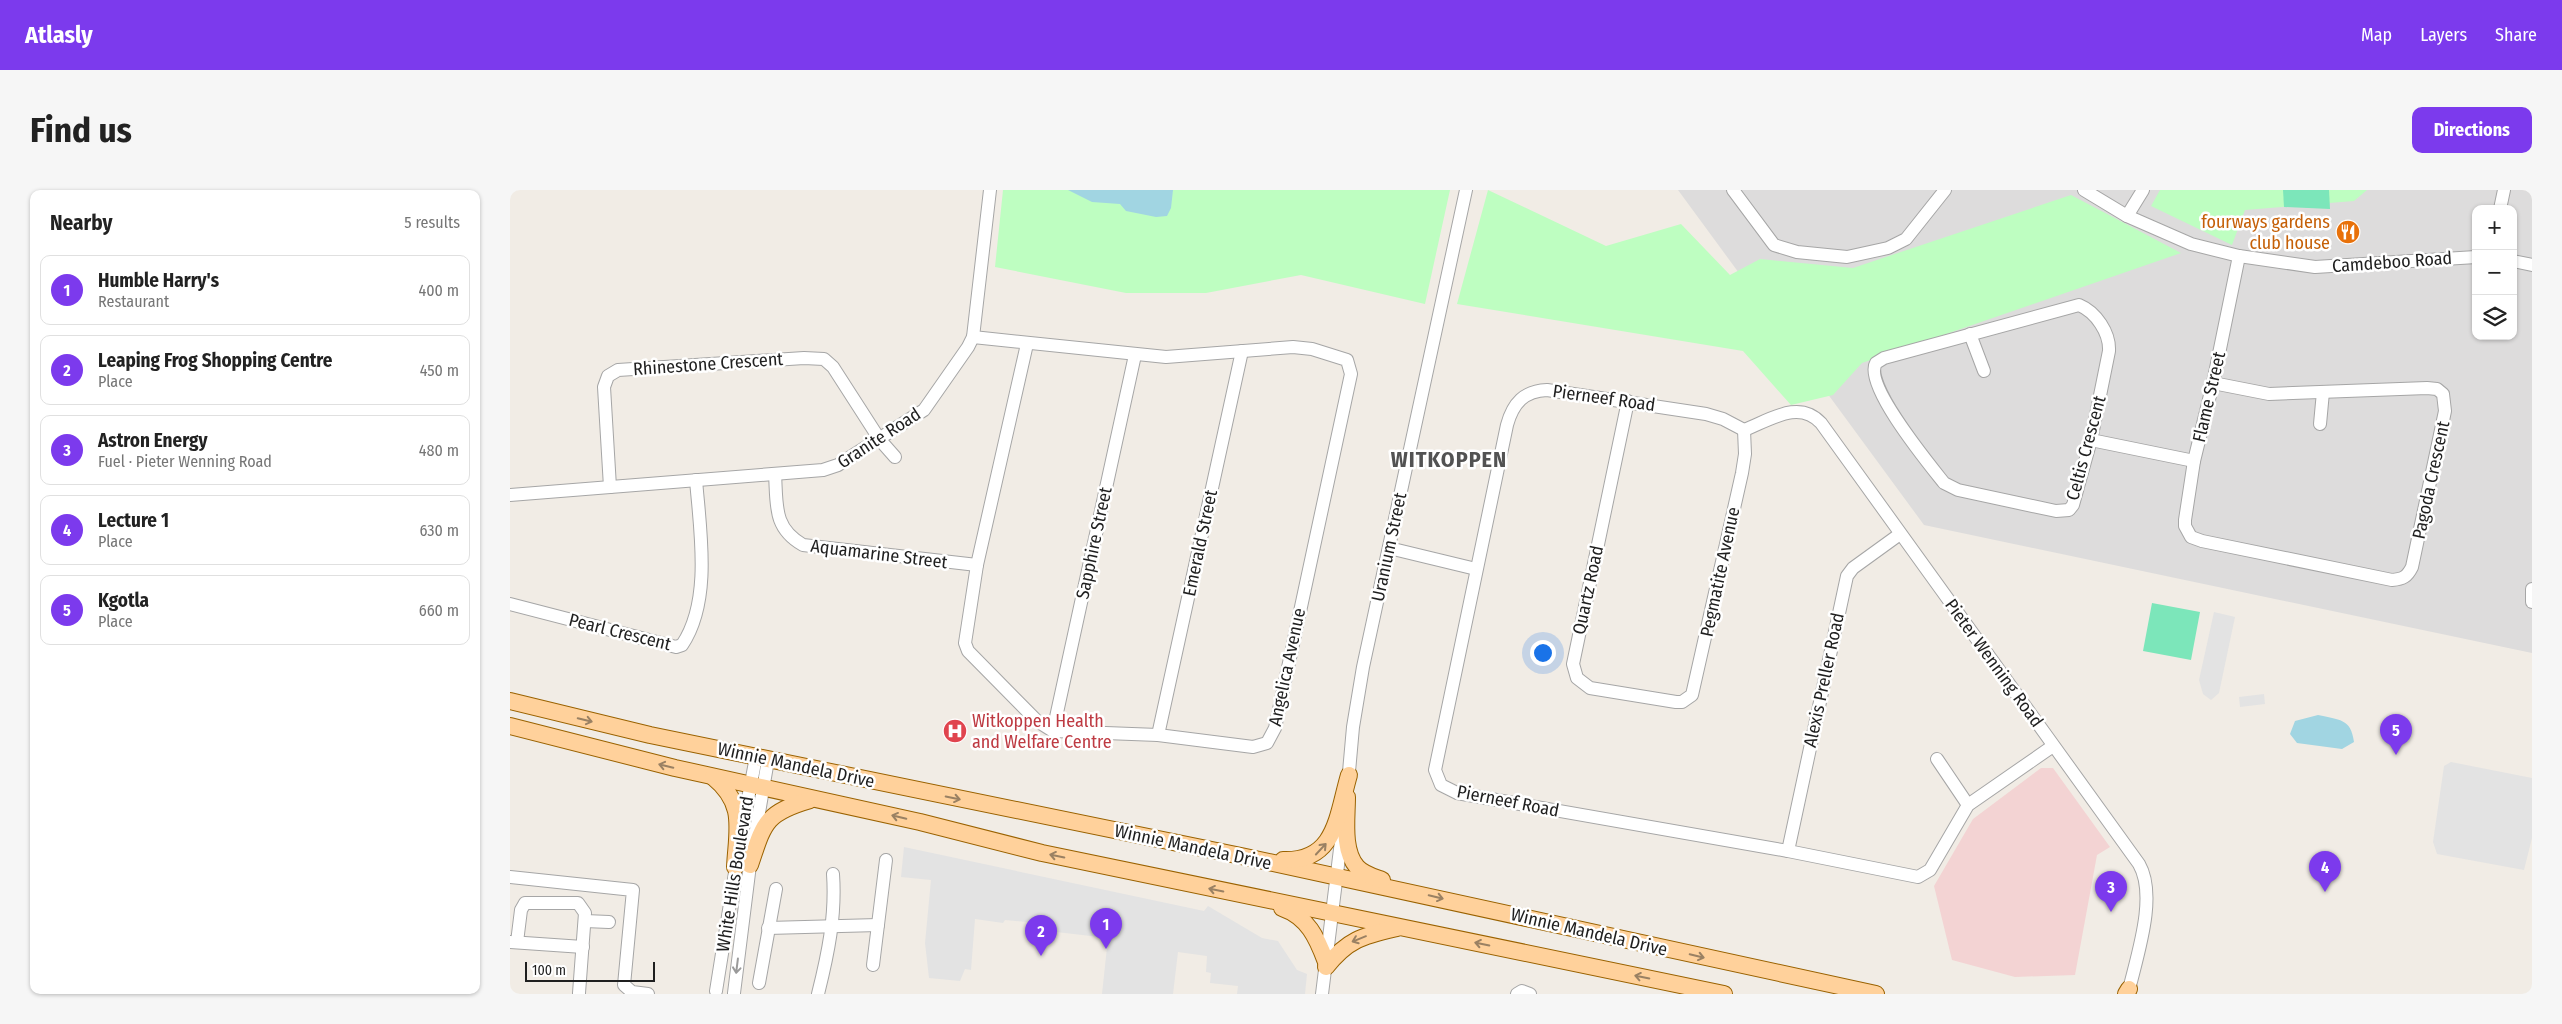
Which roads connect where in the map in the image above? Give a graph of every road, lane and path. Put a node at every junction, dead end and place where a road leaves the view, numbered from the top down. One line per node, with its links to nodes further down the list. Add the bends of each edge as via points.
1 (990, 190): 15 (street, Granite Road)
2 (1466, 190): 35 (street, Uranium Street)
3 (1733, 190): 4 (street, via 1774,245 1797,252 1847,257 1888,248 1906,239)
4 (1945, 190)
5 (2084, 190): 9 (street, Camdeboo Road)
6 (2143, 190): 9 (street)
7 (2504, 190): 8 (street)
8 (2501, 205)
9 (2127, 216): 10 (street, Camdeboo Road, via 2191,244)
10 (2239, 256): 11 (street, Camdeboo Road, via 2315,267); 20 (street, Flame Street)
11 (2472, 258)
12 (2517, 262): 13 (street)
13 (2532, 264)
14 (1970, 334): 19 (street); 26 (street, Celtis Crescent, via 2079,305 2086,308 2103,327 2110,343); 26 (street, Celtis Crescent, via 1884,358 1873,367 1875,380 1888,406 1944,483 1958,490 2056,511 2069,510 2074,505)
15 (972, 336): 16 (street, Angelica Avenue); 25 (street, Granite Road, via 962,359 931,402 918,415)
16 (1027, 344): 18 (street, Angelica Avenue); 36 (street)
17 (1242, 351): 18 (street, Angelica Avenue, via 1189,356); 45 (street, Emerald Street); 45 (street, Angelica Avenue, via 1312,349 1343,358 1350,368 1275,728 1267,742 1253,747)
18 (1134, 355): 44 (street, Sapphire Street)
19 (1984, 371)
20 (2213, 383): 21 (street, Pagoda Crescent, via 2269,394); 28 (street, Flame Street)
21 (2323, 392): 23 (street); 34 (street, Pagoda Crescent, via 2427,388 2437,389 2443,394 2445,411 2412,567 2407,576 2392,580)
22 (1628, 401): 24 (street, Pierneef Road, via 1716,416); 37 (street, Pierneef Road, via 1547,390 1529,392 1521,398 1510,414); 42 (street, Quartz Road, via 1573,670 1577,678 1590,688)
23 (2320, 424)
24 (1744, 430): 33 (street, Pieter Wenning Road, via 1794,410 1814,415); 42 (street, Pegmatite Avenue, via 1742,473 1696,684 1690,697)
25 (880, 440): 27 (street); 29 (street, Granite Road, via 830,469); 31 (street, Rhinestone Crescent, via 833,367 824,359 618,370 608,376 604,387)
26 (2091, 440): 28 (street)
27 (895, 457)
28 (2194, 462): 34 (street, Flame Street, via 2184,520)
29 (775, 474): 30 (street, Granite Road); 36 (street, Aquamarine Street, via 780,526 803,545)
30 (696, 480): 31 (street, Granite Road); 40 (street, Pearl Crescent, via 701,586 693,621 682,645 676,647)
31 (610, 487): 32 (street, Granite Road)
32 (510, 495)
33 (1900, 534): 46 (street, Pieter Wenning Road); 55 (street, Alexis Preller Road, via 1853,568 1847,576)
34 (2191, 537)
35 (1389, 548): 37 (street); 49 (street, Uranium Street, via 1363,667)
36 (977, 565): 44 (street, via 965,644 968,651 1037,722)
37 (1476, 569): 55 (street, Pierneef Road, via 1436,770 1441,785 1457,793)
38 (2532, 589): 39 (street)
39 (2532, 602)
40 (510, 604)
41 (510, 700): 47 (main road, Winnie Mandela Drive, one-way to 47, via 650,735)
42 (1676, 702)
43 (510, 726): 50 (main road, Winnie Mandela Drive, one-way to 43)
44 (1053, 731): 45 (street, Angelica Avenue)
45 (1158, 734)
46 (2053, 746): 54 (street, Pierneef Road); 78 (street, Pieter Wenning Road, via 2144,876 2147,906)
47 (762, 758): 51 (street, White Hills Boulevard); 56 (main road, Winnie Mandela Drive, one-way to 56)
48 (1938, 759): 54 (street)
49 (1349, 775): 52 (street, Uranium Street); 56 (main road, one-way to 49, via 1286,860 1315,855 1327,842)
50 (713, 777): 51 (main road, Winnie Mandela Drive); 58 (main road, via 729,792 737,808)
51 (756, 787): 53 (main road, Winnie Mandela Drive); 58 (street, White Hills Boulevard)
52 (1347, 792): 61 (street, Uranium Street); 63 (main road, via 1348,844 1352,860 1363,872)
53 (812, 799): 58 (main road, via 772,816); 64 (main road, Winnie Mandela Drive, one-way to 53)
54 (1968, 805): 55 (street, Pierneef Road, via 1930,870 1918,877)
55 (1788, 851)
56 (1241, 856): 61 (main road, Winnie Mandela Drive)
57 (886, 860): 68 (street)
58 (743, 866): 77 (street, White Hills Boulevard); 81 (street, White Hills Boulevard, one-way to 81)
59 (833, 874): 71 (street)
60 (510, 877): 80 (street, via 633,890 624,985 632,992)
61 (1336, 878): 63 (main road, Winnie Mandela Drive); 65 (street, Uranium Street)
62 (776, 889): 70 (street)
63 (1407, 890): 87 (main road, Winnie Mandela Drive, one-way to 87, via 1701,958)
64 (1247, 897): 65 (main road, Winnie Mandela Drive); 74 (main road, via 1288,910 1302,920 1316,936)
65 (1332, 913): 69 (main road, Winnie Mandela Drive); 74 (street, Uranium Street)
66 (585, 920): 67 (street); 72 (street, via 585,910 578,903 528,902 520,910); 73 (street)
67 (609, 922)
68 (878, 925): 71 (street); 75 (street)
69 (1401, 927): 74 (main road, one-way to 74, via 1353,940); 86 (main road, Winnie Mandela Drive, one-way to 69)
70 (768, 928): 71 (street); 76 (street)
71 (832, 928): 82 (street)
72 (513, 942): 73 (street)
73 (582, 947): 79 (street)
74 (1326, 964): 83 (street, Uranium Street)
75 (873, 965)
76 (759, 983)
77 (714, 992): 81 (street, via 725,989)
78 (2128, 992)
79 (579, 993)
80 (648, 994)
81 (734, 994)
82 (818, 994)
83 (1322, 994)
84 (1517, 994): 85 (street, via 1522,991)
85 (1530, 994)
86 (1724, 994)
87 (1876, 994)

